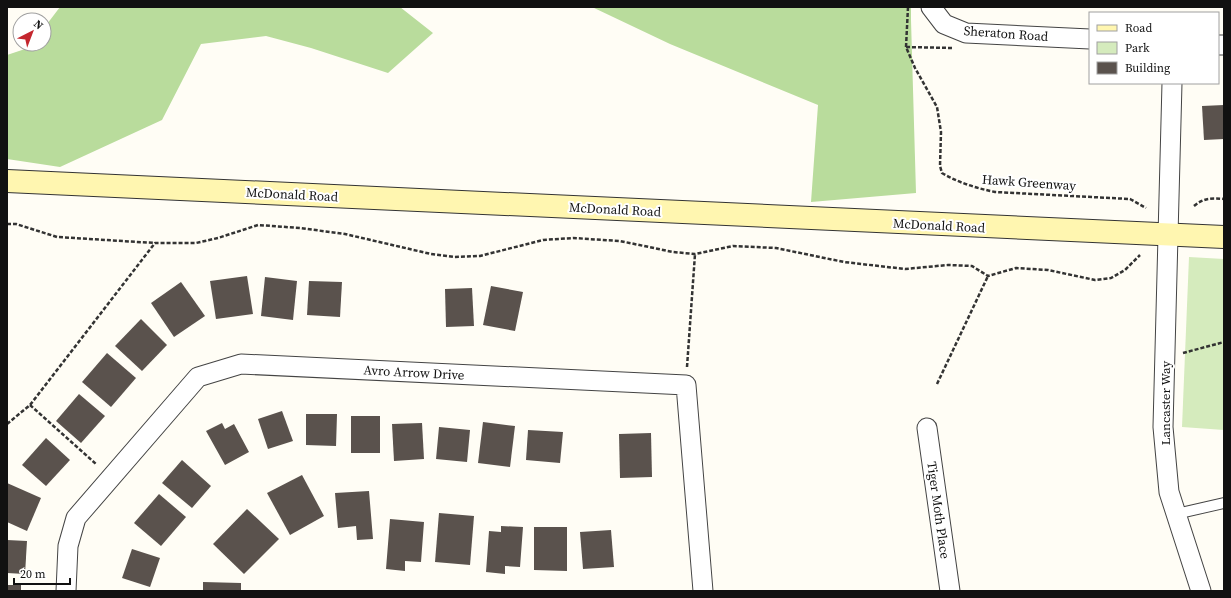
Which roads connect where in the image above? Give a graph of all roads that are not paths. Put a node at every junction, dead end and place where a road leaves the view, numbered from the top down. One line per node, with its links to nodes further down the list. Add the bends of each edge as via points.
1 (931, 7): 2 (street, Sheraton Road, via 944,24 966,33)
2 (1089, 38)
3 (1172, 84): 5 (street)
4 (7, 181): 5 (street, McDonald Road)
5 (1169, 235): 6 (street, McDonald Road); 9 (street, Lancaster Way, via 1163,427 1169,492)
6 (1224, 237)
7 (927, 428): 12 (street, Tiger Moth Place)
8 (1224, 503): 9 (lane)
9 (1176, 514): 13 (street, Lancaster Way)
10 (66, 591): 11 (street, Avro Arrow Drive, via 68,546 76,518 198,377 241,364 686,385)
11 (703, 591)
12 (950, 591)
13 (1201, 591)

